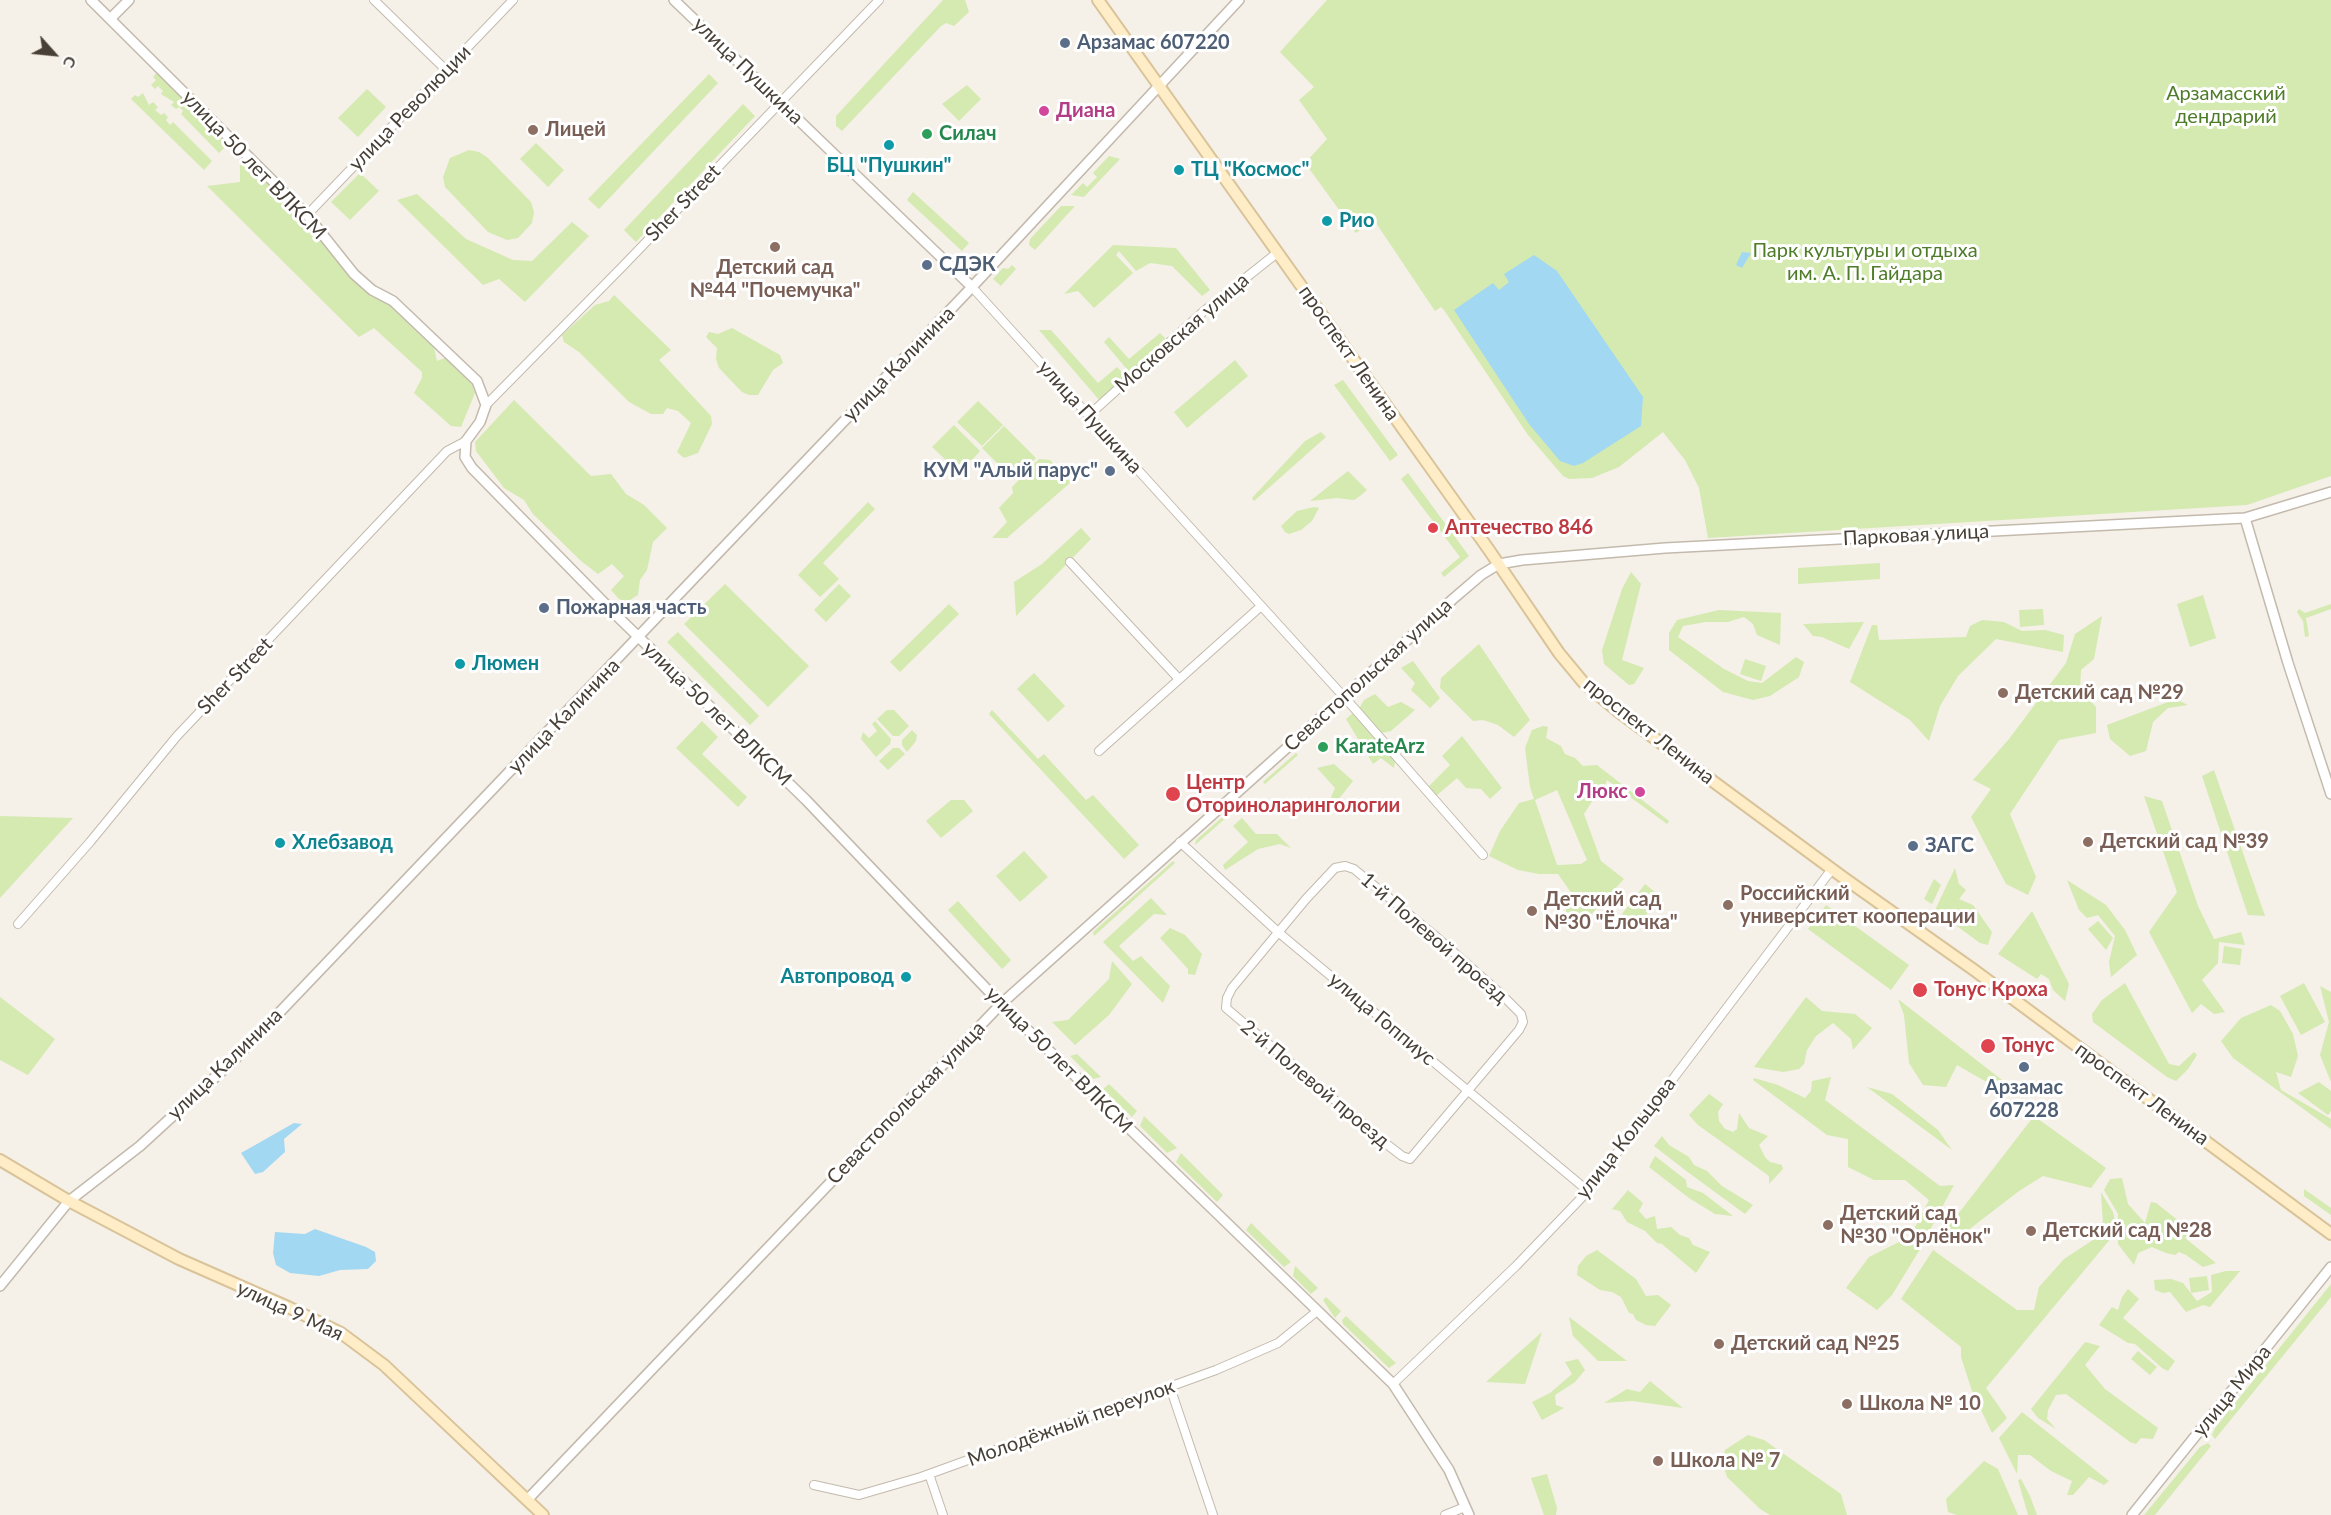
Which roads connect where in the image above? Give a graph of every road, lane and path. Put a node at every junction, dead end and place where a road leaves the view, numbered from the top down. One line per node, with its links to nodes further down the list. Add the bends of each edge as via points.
1 (91, 0): 9 (street, улица 50 лет ВЛКСМ)
2 (129, 0): 9 (street)
3 (374, 0): 10 (street)
4 (513, 0): 10 (street, улица Революции)
5 (674, 0): 12 (street, улица Пушкина)
6 (879, 0): 12 (street, Sher Street)
7 (1098, 0): 11 (main road, проспект Ленина)
8 (1239, 0): 11 (street, улица Калинина)
9 (110, 19): 13 (street, улица 50 лет ВЛКСМ)
10 (446, 70): 13 (street, улица Революции)
11 (1160, 85): 14 (main road, проспект Ленина); 15 (street, улица Калинина)
12 (780, 103): 15 (street, улица Пушкина); 16 (street, Sher Street)
13 (308, 215): 16 (street, улица 50 лет ВЛКСМ, via 354,274 393,301 477,381)
14 (1277, 253): 17 (street, Московская улица, via 1204,311); 22 (main road, проспект Ленина)
15 (972, 287): 17 (street, улица Пушкина); 24 (street, улица Калинина)
16 (486, 405): 18 (street, via 480,422)
17 (1088, 416): 23 (street, улица Пушкина)
18 (466, 441): 24 (street, улица 50 лет ВЛКСМ, via 465,457 472,468); 32 (street, Sher Street, via 447,452 177,736)
19 (2331, 492): 20 (street, Парковая улица)
20 (2245, 518): 22 (street, Парковая улица, via 1665,548); 28 (street)
21 (1070, 562): 25 (street)
22 (1499, 564): 26 (street, Севастопольская улица, via 1474,581); 31 (main road, проспект Ленина, via 1583,682)
23 (1260, 607): 25 (street); 26 (street, улица Пушкина)
24 (639, 637): 34 (street, улица 50 лет ВЛКСМ, via 806,800); 38 (street, улица Калинина, via 235,1059 140,1146)
25 (1179, 679): 27 (street)
26 (1344, 697): 29 (street, Севастопольская улица); 30 (street, улица Пушкина)
27 (1099, 751)
28 (2331, 794)
29 (1180, 842): 33 (street, улица Гоппиус); 34 (street, Севастопольская улица)
30 (1483, 855)
31 (1832, 869): 37 (street, улица Кольцова); 39 (main road, проспект Ленина)
32 (18, 924)
33 (1278, 932): 35 (street, улица Гоппиус); 35 (street, 2-й Полевой проезд, via 1232,988 1226,1008 1290,1064 1410,1159); 35 (street, 1-й Полевой проезд, via 1335,868 1345,866 1354,869 1433,933 1521,1014 1523,1022)
34 (1001, 1004): 42 (street, улица 50 лет ВЛКСМ); 47 (street, Севастопольская улица)
35 (1468, 1091): 37 (street, улица Гоппиус)
36 (0, 1161): 38 (main road, улица 9 Мая)
37 (1588, 1191): 43 (street, улица Кольцова)
38 (69, 1202): 41 (street, улица Калинина); 47 (main road, улица 9 Мая, via 196,1268 341,1333 384,1365)
39 (2331, 1234)
40 (2331, 1268): 53 (street, улица Мира)
41 (0, 1286)
42 (1316, 1312): 43 (street, улица 50 лет ВЛКСМ); 44 (street, Молодёжный переулок, via 1278,1343)
43 (1393, 1384): 48 (street, улица 50 лет ВЛКСМ, via 1449,1470)
44 (1170, 1387): 45 (street, Молодёжный переулок); 51 (street)
45 (929, 1474): 46 (street, Молодёжный переулок, via 859,1495); 50 (street)
46 (814, 1485)
47 (526, 1500): 49 (main road, улица 9 Мая)
48 (1467, 1511): 52 (street)
49 (543, 1515)
50 (943, 1515)
51 (1213, 1515)
52 (1445, 1515)
53 (2132, 1515)

